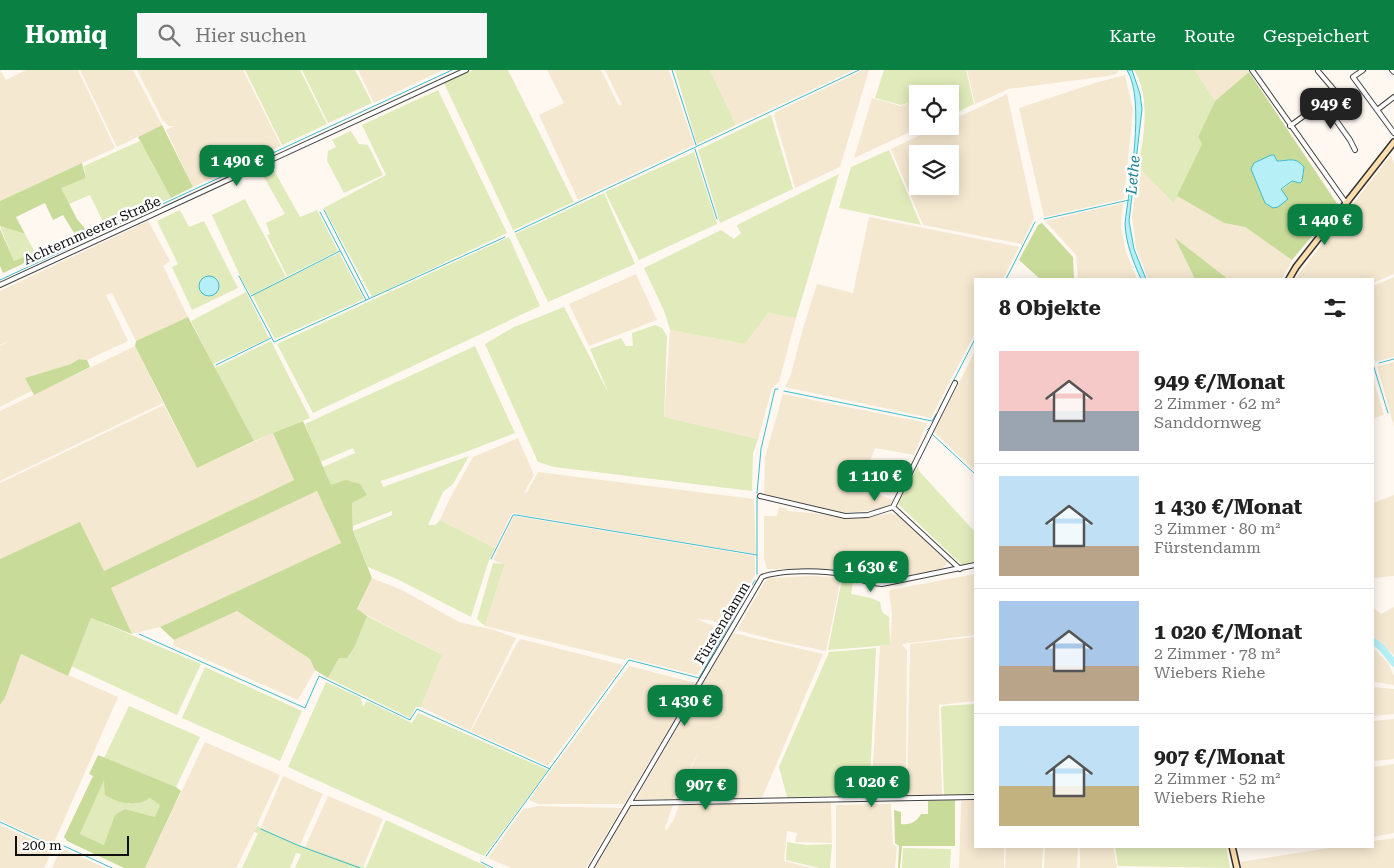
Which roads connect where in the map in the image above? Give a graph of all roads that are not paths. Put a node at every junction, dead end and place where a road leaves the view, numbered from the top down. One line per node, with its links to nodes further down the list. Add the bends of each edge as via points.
1 (466, 70): 14 (street, Achternmeerer Straße)
2 (1252, 70): 8 (street)
3 (1363, 70): 7 (street, via 1353,77)
4 (1318, 71): 6 (street, via 1335,91)
5 (1394, 97): 7 (street)
6 (1323, 102): 8 (street); 11 (street)
7 (1377, 110): 9 (street)
8 (1290, 126): 12 (street)
9 (1394, 133)
10 (1394, 142): 12 (street)
11 (1354, 150)
12 (1346, 203): 13 (street)
13 (1290, 278)
14 (0, 285)
15 (955, 383): 17 (street)
16 (760, 496): 17 (street, via 845,516)
17 (893, 507): 19 (street)
18 (974, 565): 19 (street, Fürstendamm)
19 (960, 569): 21 (street, Fürstendamm, via 882,584 819,572 762,577)
20 (974, 797): 21 (street)
21 (630, 803): 23 (street, Fürstendamm)
22 (1232, 848): 24 (street)
23 (591, 868)
24 (1237, 868)

